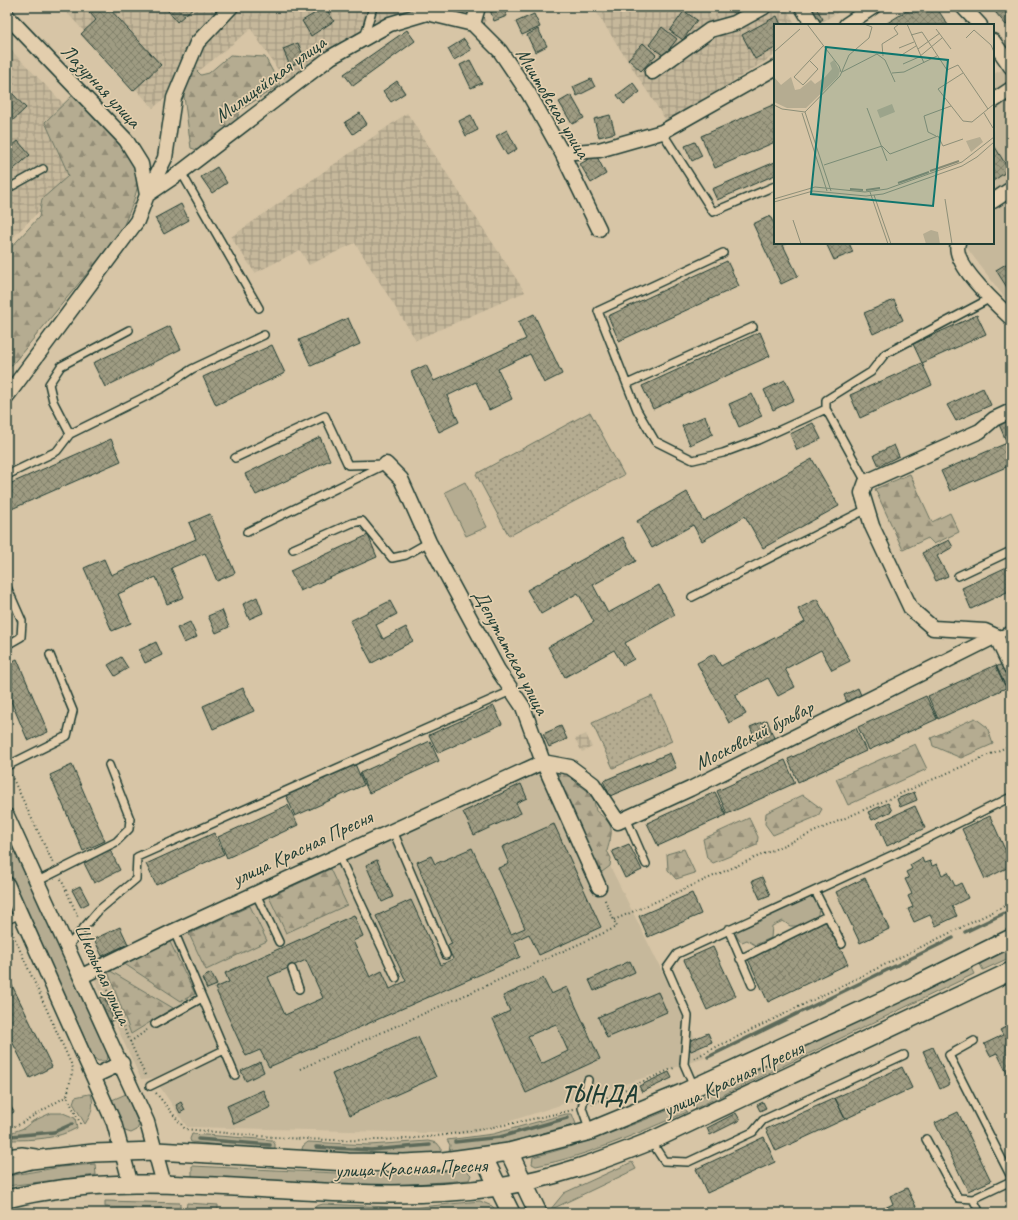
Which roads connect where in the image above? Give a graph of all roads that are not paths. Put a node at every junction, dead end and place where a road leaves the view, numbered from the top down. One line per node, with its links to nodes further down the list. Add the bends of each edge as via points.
1 (231, 7): 27 (street, via 197,43 174,98 165,158)
2 (373, 7): 13 (lane)
3 (478, 7): 9 (street)
4 (764, 7): 17 (street, via 735,24 710,30)
5 (802, 7): 10 (street)
6 (873, 7): 11 (street)
7 (963, 7): 12 (street)
8 (7, 16): 27 (street, Лазурная улица, via 126,140 141,164)
9 (473, 24): 13 (street, Милицейская улица, via 427,13 390,24); 21 (street, Миитовская улица, via 500,51 525,88)
10 (812, 24)
11 (848, 24)
12 (979, 24)
13 (364, 39): 23 (street, Милицейская улица, via 330,57)
14 (994, 43): 15 (street)
15 (1011, 67)
16 (774, 69): 20 (street)
17 (652, 72)
18 (1011, 90): 19 (street)
19 (994, 100)
20 (662, 132): 21 (street, via 599,150); 24 (lane, via 712,212)
21 (562, 153): 29 (street, Миитовская улица)
22 (43, 169): 25 (lane)
23 (181, 172): 27 (street, Милицейская улица); 33 (lane)
24 (774, 186)
25 (7, 189)
26 (1011, 189): 28 (street)
27 (147, 195): 39 (street, via 137,221)
28 (994, 200)
29 (599, 228)
30 (956, 244): 32 (street, via 961,262)
31 (723, 253): 38 (lane, via 598,311)
32 (989, 298): 34 (street); 40 (lane, via 885,354 871,372 826,400)
33 (259, 308)
34 (1011, 318)
35 (753, 327): 38 (lane)
36 (129, 330): 42 (lane, via 61,366 50,384 52,401)
37 (264, 335): 42 (lane, via 192,369 163,388)
38 (627, 384): 40 (lane, via 636,410 655,441 693,460 723,453 758,440)
39 (7, 396)
40 (826, 409): 46 (lane)
41 (1011, 411): 46 (street, via 994,419 980,431)
42 (70, 434): 45 (lane, via 57,451)
43 (235, 458): 44 (lane, via 325,416 348,464)
44 (386, 464): 48 (lane); 49 (street, Депутатская улица, via 401,479)
45 (7, 475)
46 (866, 482): 47 (street, via 862,493)
47 (867, 509): 54 (lane); 56 (street, via 872,526 911,609 933,628 985,631)
48 (246, 532)
49 (429, 542): 50 (lane, via 406,555 392,558 362,521); 60 (street, Депутатская улица)
50 (294, 549)
51 (1011, 551): 52 (lane)
52 (958, 576)
53 (7, 587): 57 (lane, via 22,621 20,637)
54 (692, 597)
55 (1011, 630): 56 (lane)
56 (996, 636): 59 (street); 66 (street, Московский бульвар, via 690,789)
57 (7, 645)
58 (50, 655): 63 (lane, via 73,711 67,736)
59 (1011, 668)
60 (511, 691): 61 (street, Депутатская улица, via 523,707); 84 (lane, via 137,857 136,879 99,910)
61 (543, 762): 66 (street, via 570,767 593,784 618,822); 67 (street, улица Красная Пресня); 72 (street, Депутатская улица)
62 (109, 765): 70 (lane, via 130,819 129,829 116,842)
63 (7, 766)
64 (1011, 797): 73 (lane)
65 (7, 816): 70 (street, Школьная улица)
66 (626, 818): 69 (lane)
67 (393, 830): 68 (street, улица Красная Пресня); 85 (lane)
68 (339, 856): 74 (street, улица Красная Пресня); 90 (lane)
69 (646, 864)
70 (38, 881): 84 (street, Школьная улица)
71 (7, 884): 75 (street)
72 (599, 887)
73 (815, 891): 77 (lane); 79 (lane)
74 (256, 894): 80 (street, улица Красная Пресня); 82 (lane)
75 (11, 900): 76 (street)
76 (21, 914): 78 (lane); 100 (street)
77 (827, 916): 83 (lane); 86 (lane)
78 (7, 921)
79 (728, 929): 86 (lane); 103 (lane, via 677,954 668,968 688,1016 684,1064)
80 (174, 931): 89 (street, улица Красная Пресня); 93 (lane)
81 (1011, 938): 103 (street, улица Красная Пресня)
82 (279, 942)
83 (842, 944)
84 (68, 946): 89 (street, Школьная улица)
85 (446, 955)
86 (740, 959): 91 (lane)
87 (292, 969): 92 (lane)
88 (1011, 971): 106 (street, улица Красная Пресня)
89 (82, 976): 98 (street, Школьная улица)
90 (396, 978)
91 (752, 985)
92 (299, 989)
93 (202, 998): 94 (lane); 96 (lane)
94 (155, 1024)
95 (974, 1041): 114 (lane, via 949,1055)
96 (224, 1050): 99 (lane); 102 (lane)
97 (904, 1055): 106 (lane, via 763,1120 753,1132 688,1162 664,1161)
98 (122, 1064): 100 (street); 107 (street, Школьная улица, via 147,1122)
99 (235, 1075)
100 (94, 1076): 108 (street)
101 (588, 1080): 104 (lane, via 582,1108)
102 (150, 1086)
103 (694, 1088): 104 (street, улица Красная Пресня)
104 (590, 1131): 109 (street, улица Красная Пресня)
105 (926, 1139): 121 (lane, via 958,1198)
106 (651, 1141): 116 (street, улица Красная Пресня, via 600,1161)
107 (156, 1151): 108 (street, улица Красная Пресня); 111 (street, улица Красная Пресня, via 404,1163); 117 (street, Школьная улица)
108 (123, 1152): 112 (street, улица Красная Пресня); 118 (street)
109 (509, 1152): 111 (street, улица Красная Пресня); 116 (street)
110 (7, 1153): 112 (lane, via 22,1151)
111 (484, 1156): 119 (street)
112 (59, 1157): 113 (street, улица Красная Пресня)
113 (7, 1166)
114 (1011, 1176)
115 (1011, 1181): 121 (lane)
116 (523, 1182): 119 (street, улица Красная Пресня); 122 (street)
117 (164, 1184): 118 (street, улица Красная Пресня); 119 (street, улица Красная Пресня, via 389,1194 457,1192)
118 (130, 1185): 120 (street, улица Красная Пресня, via 55,1190)
119 (498, 1187): 123 (street)
120 (7, 1199)
121 (973, 1199): 124 (lane)
122 (535, 1206): 123 (street)
123 (510, 1211)
124 (980, 1213)

